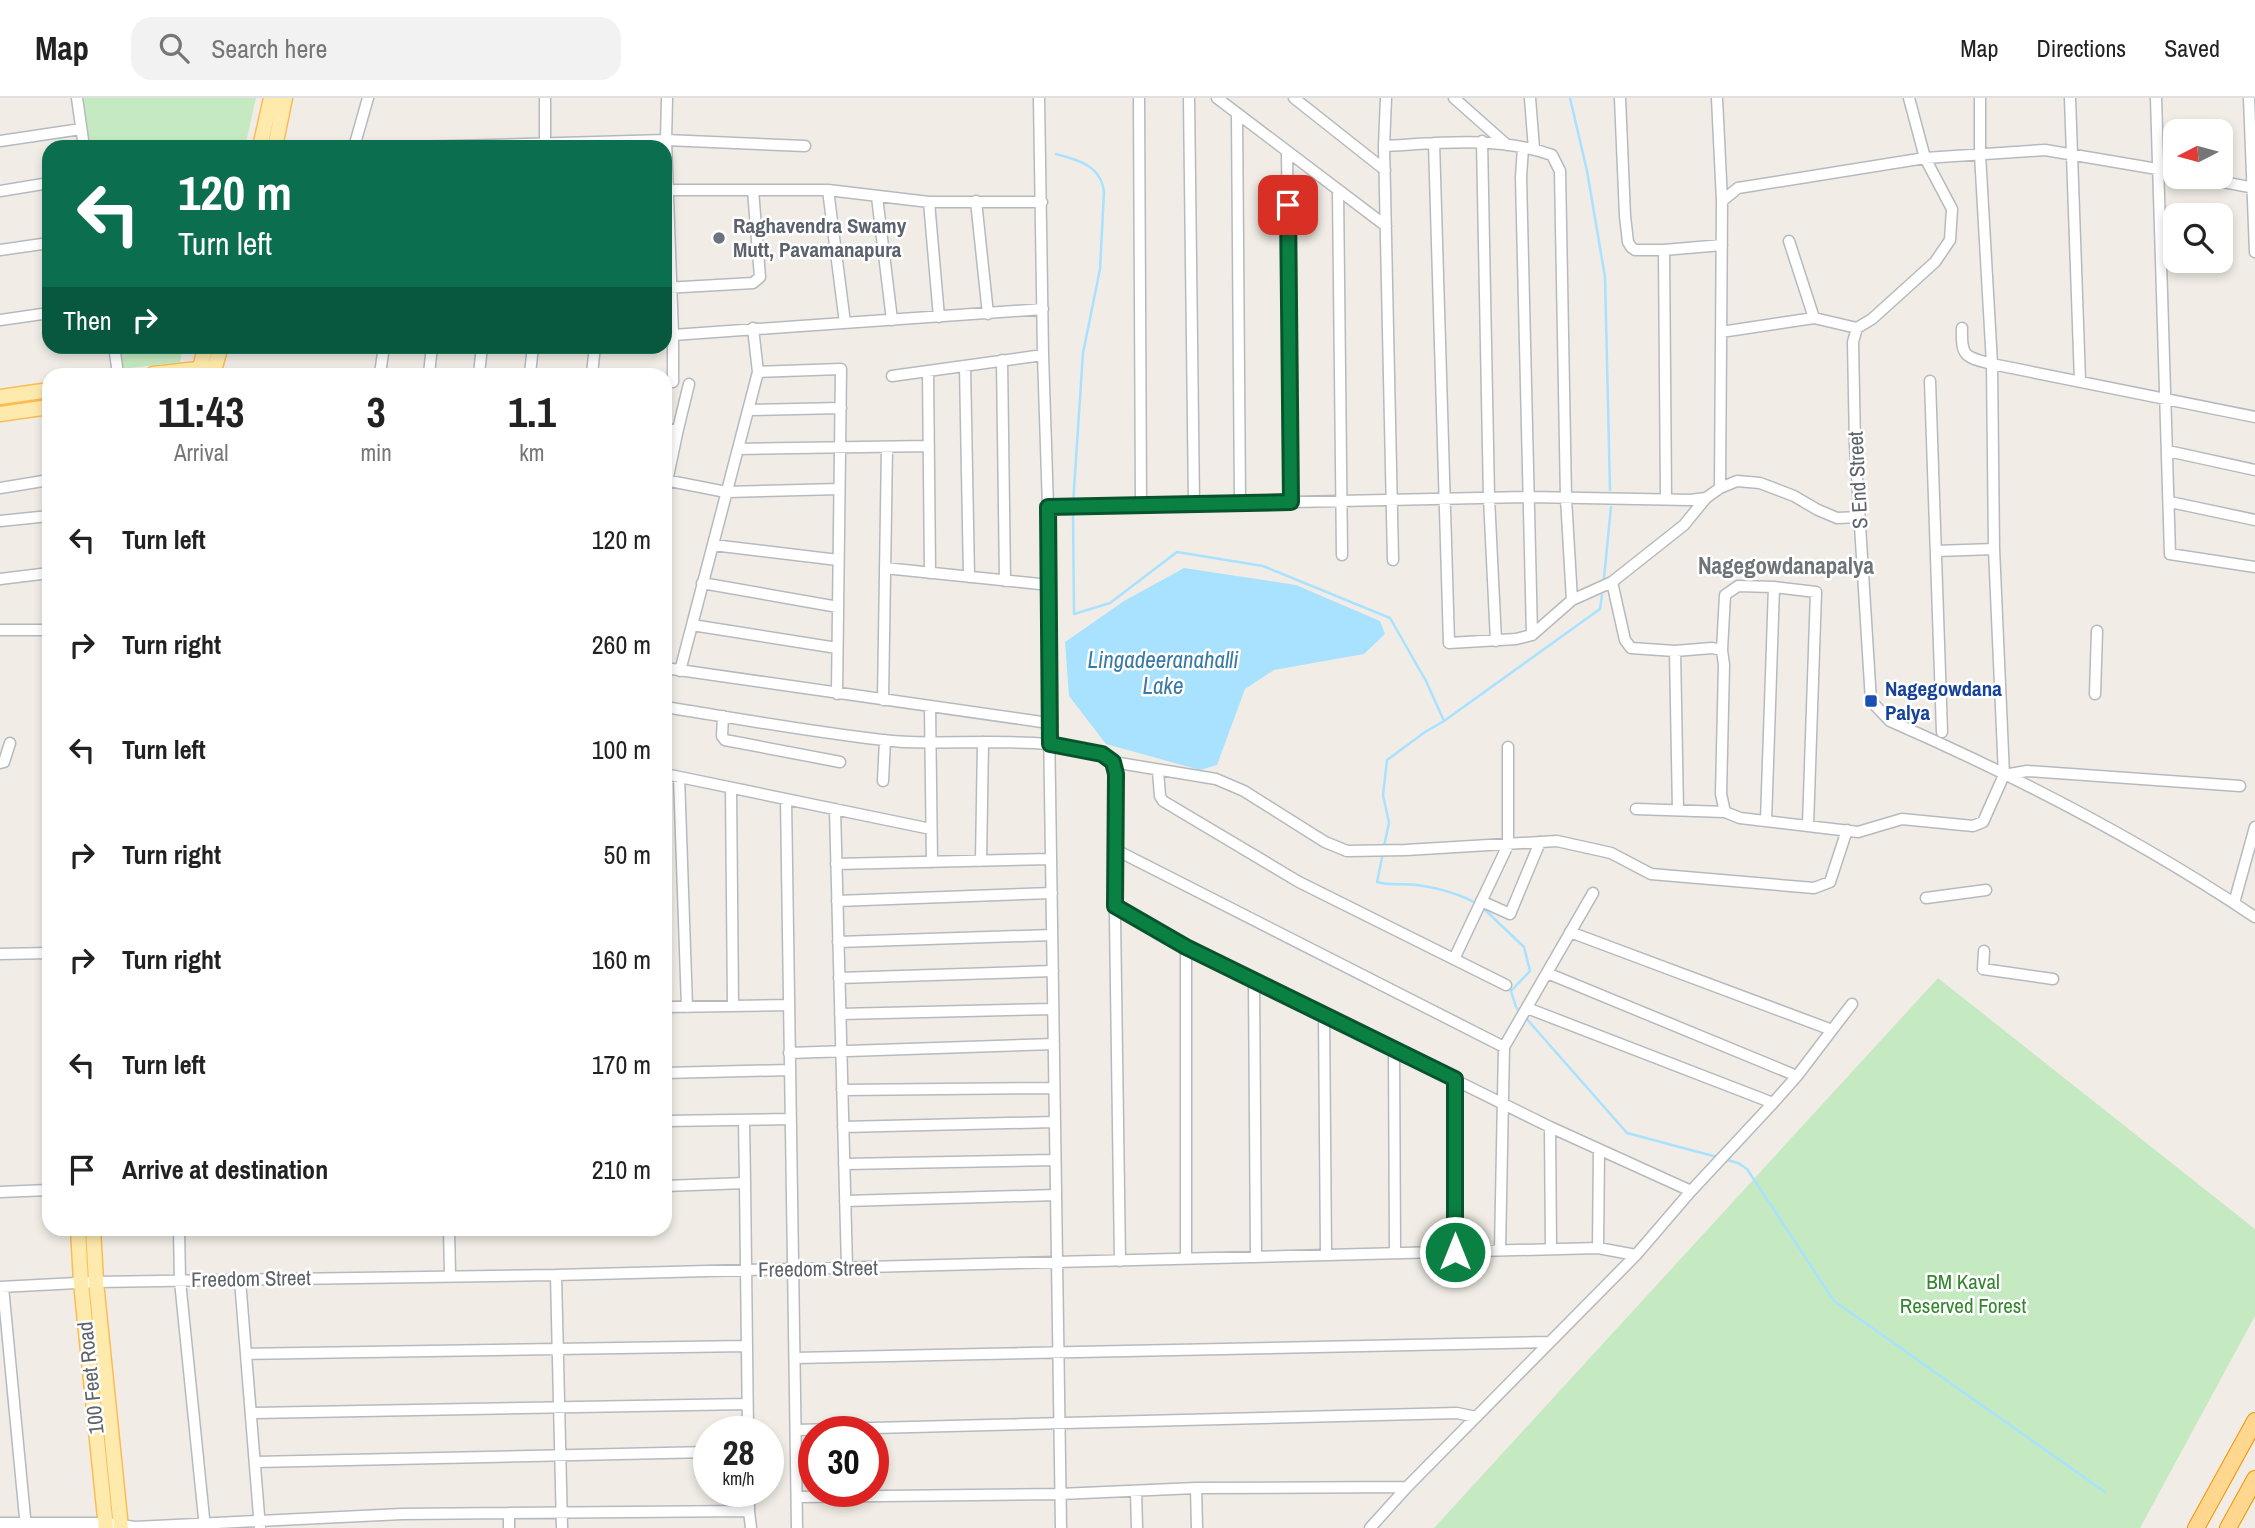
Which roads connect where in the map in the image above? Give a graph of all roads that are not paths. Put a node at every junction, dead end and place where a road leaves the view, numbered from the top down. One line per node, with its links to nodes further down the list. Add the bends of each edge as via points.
1 (77, 98): 24 (street)
2 (271, 98): 26 (main road)
3 (285, 98): 27 (main road)
4 (368, 98): 28 (street)
5 (545, 98): 29 (street)
6 (667, 98): 30 (street)
7 (1040, 98): 58 (street)
8 (1139, 98): 127 (street)
9 (1189, 98): 126 (street)
10 (1217, 98): 23 (street)
11 (1294, 98): 44 (street)
12 (1376, 98): 22 (street)
13 (1454, 98): 35 (street)
14 (1530, 98): 38 (street)
15 (1620, 98): 64 (street, via 1628,242 1635,250)
16 (1717, 98): 56 (street)
17 (1909, 98): 42 (street)
18 (1980, 98): 40 (street)
19 (2070, 98): 41 (street)
20 (2156, 98): 43 (street)
21 (2249, 98): 48 (street)
22 (1386, 102): 37 (street)
23 (1237, 114): 39 (street); 125 (street)
24 (81, 129): 25 (street); 33 (street)
25 (83, 140)
26 (262, 140)
27 (276, 140)
28 (356, 140)
29 (545, 140)
30 (666, 140)
31 (672, 140): 36 (street)
32 (1482, 141): 34 (street); 35 (street); 116 (street)
33 (0, 142)
34 (1434, 143): 37 (street); 119 (street)
35 (1507, 145): 38 (street)
36 (805, 146)
37 (1384, 146): 44 (street)
38 (1528, 148): 115 (street, via 1521,177); 117 (street, via 1552,155 1560,170)
39 (1287, 151): 52 (street); 123 (street)
40 (1980, 154): 41 (street, via 2045,150); 42 (street); 82 (street)
41 (2072, 154): 43 (street); 88 (street)
42 (1925, 158): 56 (street, via 1738,188); 76 (street, via 1952,209 1950,240 1935,262)
43 (2158, 169): 45 (street); 94 (street)
44 (1385, 170): 59 (street)
45 (2163, 170)
46 (2233, 184): 48 (street)
47 (42, 185): 53 (street)
48 (2254, 188): 65 (street)
49 (672, 190): 50 (street)
50 (753, 190): 51 (street); 66 (street, via 758,280)
51 (828, 190): 54 (street); 74 (street)
52 (1338, 190): 59 (street); 122 (street)
53 (0, 191)
54 (877, 197): 57 (street); 73 (street)
55 (976, 201): 57 (street); 58 (street); 69 (street)
56 (1722, 201): 62 (street)
57 (929, 202): 70 (street)
58 (1042, 202): 67 (street)
59 (1386, 226): 121 (street)
60 (1789, 241): 71 (street)
61 (42, 244): 63 (street)
62 (1722, 245): 64 (street); 78 (street)
63 (0, 250)
64 (1664, 250): 120 (street)
65 (2255, 252)
66 (672, 288)
67 (1043, 309): 69 (street); 80 (street)
68 (42, 314): 72 (street)
69 (988, 314): 70 (street)
70 (939, 317): 73 (street)
71 (1814, 317): 76 (street); 78 (street)
72 (0, 320)
73 (891, 320): 74 (street)
74 (845, 323): 75 (street)
75 (753, 328): 79 (street); 86 (street)
76 (1857, 328): 130 (street, S End Street, via 1853,342)
77 (1962, 328): 82 (street, via 1963,352 1968,358)
78 (1721, 332): 112 (street)
79 (672, 336)
80 (1043, 355): 81 (street); 128 (street)
81 (1002, 360): 83 (street); 145 (street)
82 (1992, 364): 88 (street); 134 (street)
83 (965, 366): 85 (street); 143 (street)
84 (672, 370): 89 (street)
85 (928, 371): 87 (street); 103 (street)
86 (758, 372): 96 (street, via 841,369); 97 (street)
87 (892, 376)
88 (2080, 381): 94 (street)
89 (673, 382)
90 (1930, 382): 135 (street)
91 (689, 384): 100 (street)
92 (42, 391): 93 (main road)
93 (0, 397)
94 (2166, 401): 99 (street); 106 (street)
95 (42, 408): 98 (main road)
96 (841, 408): 97 (street); 102 (street)
97 (748, 410): 105 (street)
98 (0, 414)
99 (2255, 417)
100 (678, 429): 101 (street); 107 (street)
101 (672, 430)
102 (840, 446): 104 (street); 105 (street); 113 (street)
103 (929, 446): 104 (street); 141 (street)
104 (887, 447): 139 (street)
105 (737, 449): 114 (street)
106 (2168, 451): 108 (street); 124 (street)
107 (672, 456)
108 (2255, 470)
109 (42, 481): 111 (street)
110 (672, 484): 114 (street)
111 (0, 488)
112 (1720, 488): 118 (street); 130 (street, via 1737,481 1760,483 1837,518)
113 (839, 489): 114 (street); 137 (street)
114 (726, 492): 133 (street)
115 (1530, 497): 116 (street); 117 (street); 156 (street)
116 (1489, 498): 119 (street); 157 (street)
117 (1566, 498): 120 (street); 150 (street)
118 (1706, 498): 120 (street); 146 (street, via 1684,525)
119 (1444, 499): 121 (street); 157 (street, via 1449,643)
120 (1666, 499)
121 (1391, 500): 122 (street); 138 (street)
122 (1339, 501): 123 (street); 136 (street)
123 (1291, 502): 125 (street)
124 (2170, 502): 131 (street); 140 (street, via 2170,554)
125 (1240, 503): 126 (street)
126 (1194, 504): 127 (street)
127 (1141, 505): 128 (street)
128 (1048, 507): 148 (street)
129 (42, 517): 132 (street)
130 (1860, 517): 181 (street, S End Street, via 1871,701 1889,721)
131 (2255, 520)
132 (0, 521)
133 (713, 545): 137 (street); 147 (street)
134 (1994, 549): 135 (street); 181 (street)
135 (1936, 551): 170 (street)
136 (1342, 555)
137 (838, 560): 151 (street)
138 (1393, 560)
139 (885, 568): 141 (street); 165 (street)
140 (2255, 568)
141 (930, 573): 143 (street)
142 (42, 574): 144 (street)
143 (969, 577): 145 (street)
144 (0, 579)
145 (1005, 581): 148 (street)
146 (1612, 582): 150 (street); 160 (street, via 1625,640 1631,648)
147 (702, 583): 151 (street); 152 (street)
148 (1049, 585): 169 (street)
149 (1774, 587): 159 (street, via 1738,586 1725,595); 192 (street); 193 (street, via 1816,592)
150 (1572, 600): 156 (street)
151 (838, 607): 158 (street)
152 (692, 625): 158 (street); 162 (street)
153 (0, 630): 154 (street)
154 (42, 630)
155 (2097, 631): 164 (street)
156 (1532, 635): 157 (street)
157 (1496, 640)
158 (837, 648): 163 (street)
159 (1721, 650): 160 (street); 191 (street, via 1721,794)
160 (1675, 651): 190 (street)
161 (672, 671): 162 (street)
162 (680, 671): 163 (street)
163 (836, 694): 165 (street)
164 (2095, 694)
165 (883, 700): 166 (street)
166 (930, 707): 169 (street); 174 (street)
167 (672, 708): 168 (street)
168 (723, 716): 171 (street); 177 (street, via 724,740)
169 (1049, 723): 175 (street)
170 (1942, 732)
171 (884, 740): 174 (street); 184 (street)
172 (983, 742): 174 (street); 175 (street); 201 (street)
173 (10, 743): 179 (street)
174 (931, 744): 195 (street)
175 (1050, 744): 178 (street, via 1102,754); 200 (street)
176 (1508, 747): 198 (street)
177 (840, 762)
178 (1113, 762): 180 (street); 199 (street)
179 (0, 763)
180 (1158, 771): 198 (street, via 1227,783 1347,851); 220 (street, via 1163,801 1299,882)
181 (2004, 775): 185 (street, via 2027,771); 196 (street, via 1979,825 1902,820 1858,832); 210 (street, S End Street, via 2060,801)
182 (672, 776): 183 (street)
183 (679, 777): 186 (street); 231 (street)
184 (883, 780)
185 (2240, 786)
186 (731, 788): 187 (street); 229 (street)
187 (786, 799): 188 (street); 228 (street)
188 (835, 809): 195 (street); 203 (street)
189 (1636, 809): 190 (street)
190 (1678, 810): 191 (street)
191 (1725, 812): 192 (street)
192 (1766, 821): 193 (street)
193 (1808, 825): 196 (street)
194 (2255, 827): 210 (street)
195 (932, 829): 202 (street)
196 (1847, 830): 197 (street, via 1830,882 1814,888 1651,874 1611,853)
197 (1541, 842): 198 (street); 209 (street, via 1510,914)
198 (1508, 845): 209 (street)
199 (1114, 849): 211 (street); 238 (street)
200 (1051, 859): 201 (street); 205 (street)
201 (981, 861): 202 (street)
202 (932, 862): 203 (street)
203 (836, 864): 208 (street)
204 (1986, 890): 207 (street)
205 (1052, 893): 208 (street); 214 (street)
206 (1593, 893): 213 (street)
207 (1926, 898)
208 (837, 901): 215 (street)
209 (1481, 901): 220 (street)
210 (2234, 903): 212 (street, S End Street)
211 (1115, 906): 216 (street); 279 (street)
212 (2255, 917)
213 (1570, 932): 222 (street); 236 (street)
214 (1052, 935): 215 (street); 221 (street)
215 (838, 942): 223 (street)
216 (1186, 947): 225 (street); 278 (street)
217 (1984, 951): 224 (street, via 1983,969)
218 (42, 953): 219 (street)
219 (0, 954)
220 (1454, 959): 226 (street)
221 (1053, 971): 223 (street); 233 (street)
222 (1547, 973): 232 (street); 244 (street)
223 (839, 978): 234 (street)
224 (2053, 979)
225 (1254, 980): 235 (street); 277 (street)
226 (1506, 985)
227 (1852, 1004): 236 (street)
228 (788, 1005): 229 (street); 241 (street)
229 (733, 1006): 231 (street)
230 (672, 1007): 231 (street)
231 (687, 1007)
232 (1527, 1008): 238 (street); 249 (street)
233 (1053, 1009): 234 (street); 237 (street)
234 (840, 1014): 240 (street)
235 (1324, 1014): 239 (street); 275 (street)
236 (1832, 1030): 244 (street)
237 (1054, 1044): 240 (street); 246 (street)
238 (1504, 1047): 248 (street)
239 (1394, 1049): 245 (street); 274 (street)
240 (841, 1050): 241 (street); 247 (street)
241 (789, 1053): 242 (street)
242 (789, 1070): 243 (street); 250 (street)
243 (672, 1073)
244 (1797, 1076): 249 (street)
245 (1455, 1079): 248 (street); 273 (street)
246 (1054, 1088): 247 (street); 253 (street)
247 (842, 1090): 254 (street)
248 (1503, 1102): 255 (street); 272 (street)
249 (1773, 1104): 262 (street)
250 (790, 1119): 251 (street); 282 (street)
251 (744, 1120): 252 (street); 259 (street)
252 (672, 1121)
253 (1055, 1122): 254 (street); 257 (street)
254 (843, 1127): 258 (street)
255 (1550, 1127): 256 (street); 271 (street)
256 (1599, 1150): 262 (street); 270 (street)
257 (1055, 1160): 258 (street); 264 (street)
258 (844, 1164): 265 (street)
259 (745, 1184): 260 (street); 283 (street)
260 (672, 1186)
261 (42, 1190): 263 (street)
262 (1691, 1191): 276 (street)
263 (0, 1192)
264 (1056, 1195): 265 (street); 280 (street)
265 (845, 1201): 281 (street)
266 (79, 1236): 288 (main road, 100 Feet Road)
267 (92, 1236): 288 (main road, 100 Feet Road)
268 (178, 1236): 287 (street)
269 (449, 1236): 284 (street)
270 (1598, 1248): 271 (street, Freedom Street); 276 (street, Freedom Street)
271 (1551, 1249): 272 (street, Freedom Street)
272 (1500, 1250): 273 (street, Freedom Street)
273 (1455, 1252): 274 (street, Freedom Street)
274 (1395, 1253): 275 (street, Freedom Street)
275 (1326, 1255): 277 (street, Freedom Street)
276 (1636, 1255): 290 (street)
277 (1256, 1257): 278 (street, Freedom Street)
278 (1186, 1259): 279 (street, Freedom Street)
279 (1121, 1261): 280 (street, Freedom Street)
280 (1056, 1263): 281 (street, Freedom Street); 294 (street)
281 (846, 1268): 282 (street, Freedom Street)
282 (793, 1269): 283 (street, Freedom Street); 295 (street)
283 (747, 1270): 285 (street, Freedom Street); 291 (street)
284 (450, 1275): 285 (street, Freedom Street); 286 (street, Freedom Street)
285 (555, 1275): 292 (street)
286 (240, 1280): 287 (street, Freedom Street); 293 (street)
287 (180, 1281): 288 (street, Freedom Street); 320 (street)
288 (88, 1283): 289 (street, Freedom Street); 322 (main road, 100 Feet Road)
289 (1, 1287): 321 (street)
290 (1550, 1342): 294 (street); 300 (street)
291 (746, 1346): 292 (street); 296 (street)
292 (557, 1349): 293 (street); 297 (street)
293 (246, 1354): 298 (street)
294 (1058, 1354): 295 (street); 302 (street)
295 (795, 1358): 303 (street)
296 (747, 1404): 297 (street); 299 (street)
297 (559, 1409): 298 (street); 305 (street)
298 (251, 1413): 306 (street)
299 (747, 1416)
300 (1476, 1417): 302 (street, via 1457,1413); 308 (street)
301 (2255, 1421): 332 (highway)
302 (1059, 1423): 303 (street); 311 (street)
303 (796, 1430): 312 (street)
304 (693, 1452): 305 (street)
305 (559, 1454): 306 (street); 315 (street)
306 (255, 1461): 319 (street)
307 (2255, 1479): 333 (highway)
308 (1407, 1487): 309 (street); 331 (street)
309 (1196, 1488): 310 (street); 330 (street)
310 (1136, 1490): 311 (street); 329 (street)
311 (1060, 1494): 312 (street); 328 (street)
312 (797, 1497): 327 (street)
313 (750, 1507): 314 (street)
314 (750, 1511): 315 (street); 326 (street)
315 (562, 1512): 316 (street); 325 (street)
316 (509, 1513): 317 (street); 324 (street)
317 (402, 1514): 319 (street); 323 (street)
318 (0, 1523): 321 (street)
319 (260, 1524): 320 (street)
320 (205, 1525): 322 (street)
321 (26, 1526): 322 (street)
322 (113, 1526)
323 (403, 1528)
324 (509, 1528)
325 (562, 1528)
326 (751, 1528)
327 (797, 1528)
328 (1061, 1528)
329 (1137, 1528)
330 (1197, 1528)
331 (1370, 1528)
332 (2196, 1528)
333 (2228, 1528)

